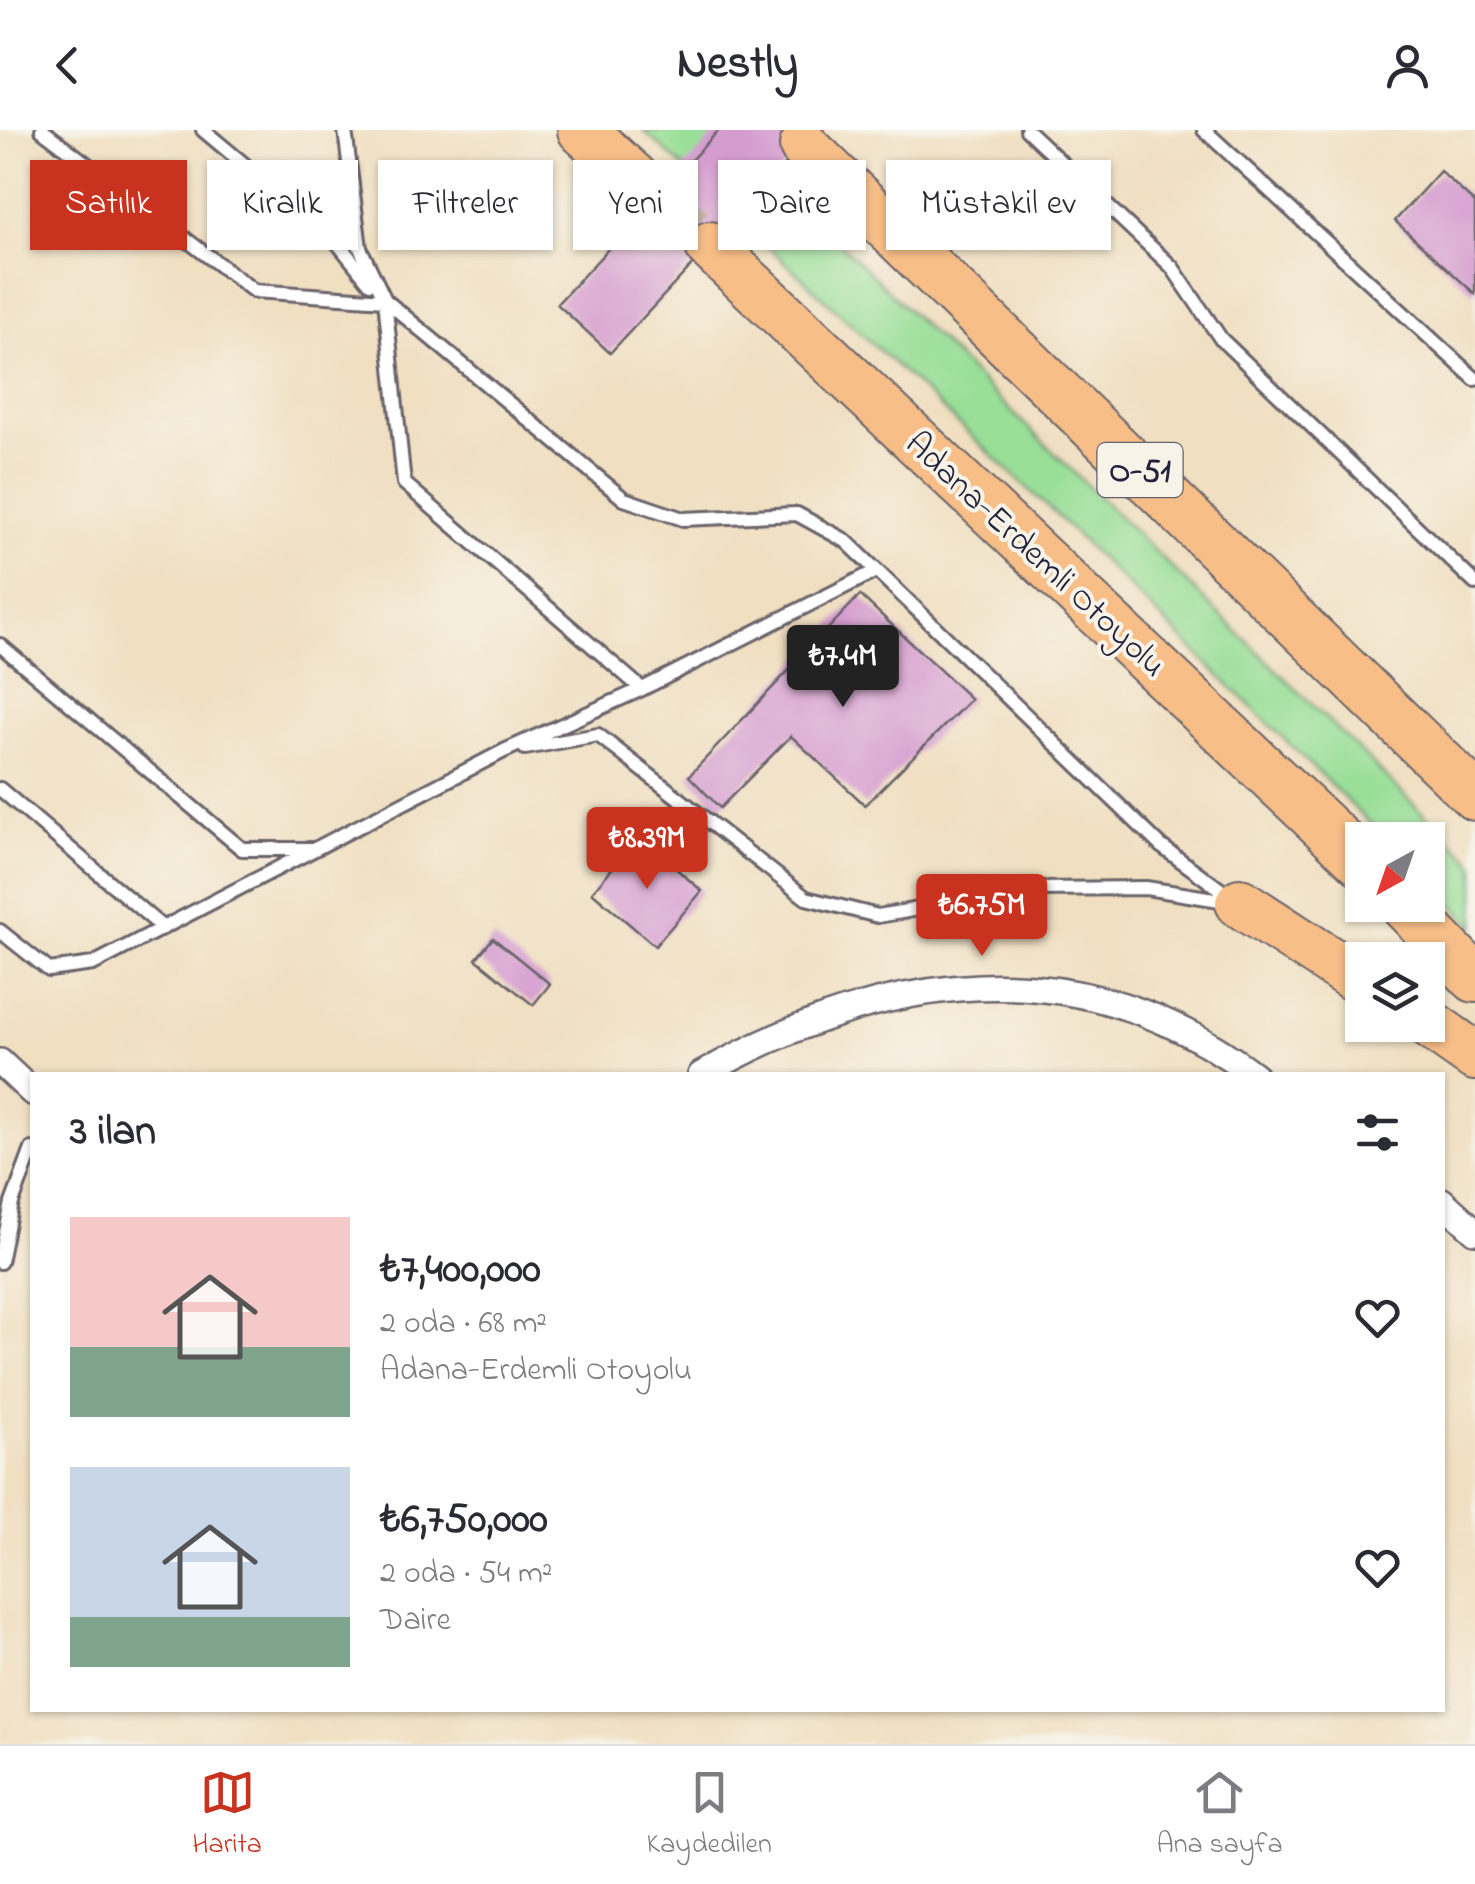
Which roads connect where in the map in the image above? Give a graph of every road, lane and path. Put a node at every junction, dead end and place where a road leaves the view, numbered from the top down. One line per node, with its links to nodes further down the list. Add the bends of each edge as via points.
1 (42, 130): 11 (lane, via 254,291)
2 (203, 130): 11 (lane, via 336,240)
3 (335, 130): 7 (lane)
4 (582, 130): 9 (highway)
5 (1028, 130): 14 (lane, via 1172,267 1221,339)
6 (1204, 130): 12 (lane)
7 (346, 135): 11 (lane, via 360,248)
8 (804, 146): 19 (highway, O-51)
9 (615, 160)
10 (710, 246): 20 (highway, Adana-Erdemli Otoyolu)
11 (384, 300): 13 (lane, via 624,499 683,519 797,514 846,541); 16 (lane, via 404,482)
12 (1475, 379)
13 (876, 570): 16 (lane); 22 (lane, via 1160,846)
14 (1475, 583)
15 (0, 645): 21 (lane, via 242,849)
16 (642, 689): 17 (lane)
17 (504, 752): 21 (lane); 22 (lane, via 598,736 806,898 878,916 1036,889 1146,888)
18 (0, 788): 24 (lane)
19 (1475, 796)
20 (1345, 846)
21 (316, 848): 24 (lane)
22 (1240, 903): 26 (highway)
23 (1421, 922): 27 (highway)
24 (163, 928): 25 (lane, via 93,964 49,970)
25 (0, 931)
26 (1345, 971)
27 (1475, 978)
28 (1445, 1036): 29 (highway)
29 (1475, 1056)
30 (0, 1062): 33 (street)
31 (707, 1072): 32 (street, via 770,1040 874,1004 928,992 1019,986 1079,993 1149,1013 1188,1030)
32 (1250, 1072)
33 (30, 1090)
34 (30, 1154): 37 (lane)
35 (1445, 1204): 36 (street)
36 (1475, 1230)
37 (0, 1262)

